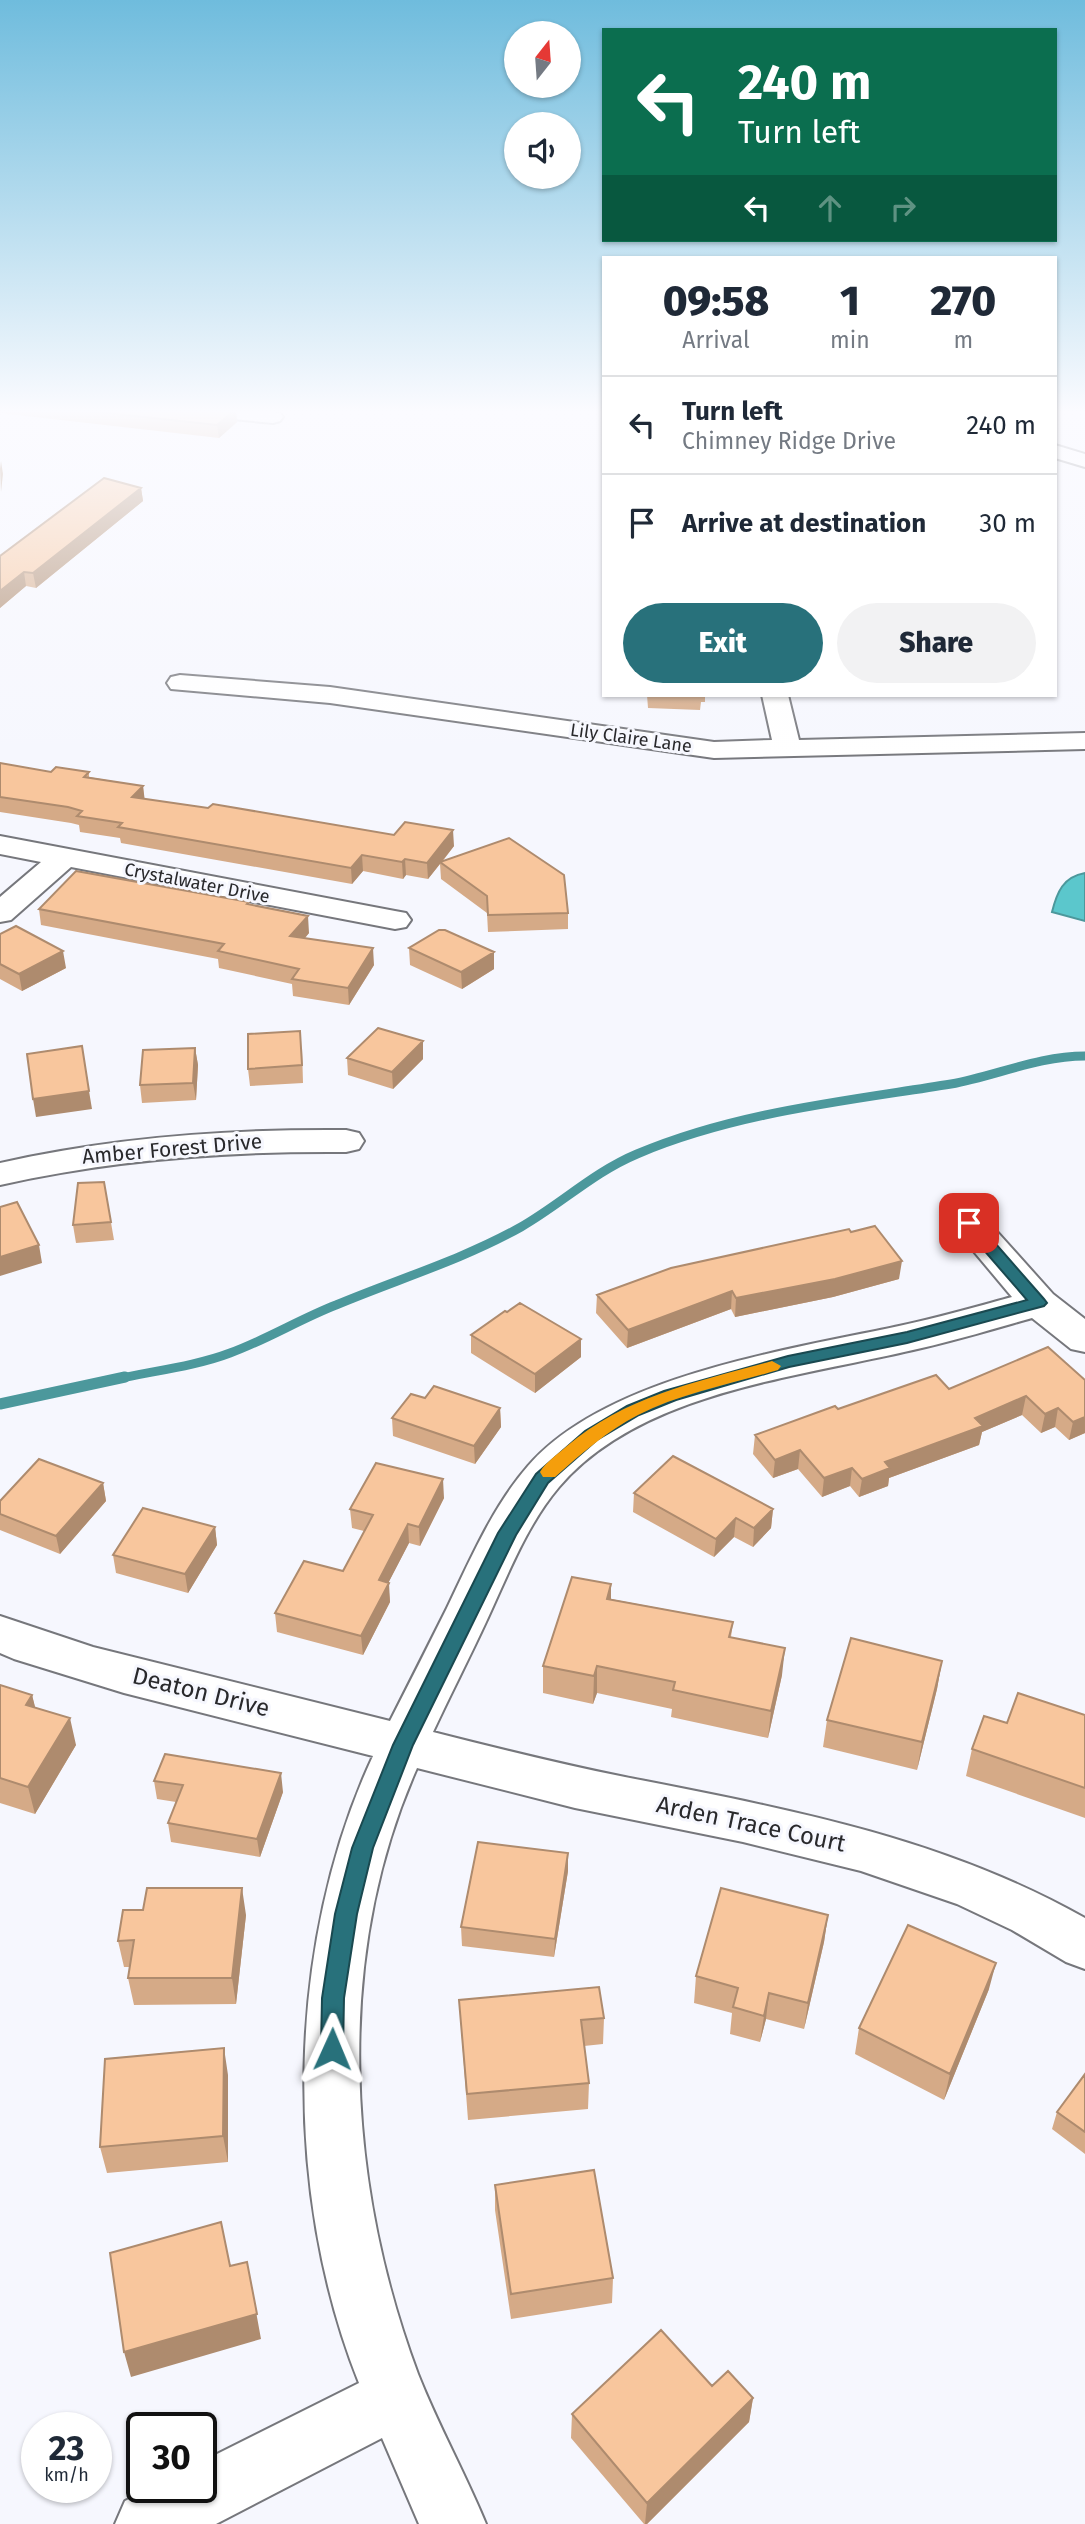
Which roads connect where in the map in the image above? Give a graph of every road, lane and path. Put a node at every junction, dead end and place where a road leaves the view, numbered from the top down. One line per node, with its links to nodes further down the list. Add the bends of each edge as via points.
1 (180, 683): 4 (street, Lily Claire Lane, via 330,695 714,750)
2 (775, 697): 4 (street)
3 (1085, 741): 4 (street, Lily Claire Lane)
4 (788, 750)
5 (0, 845): 6 (street, Crystalwater Drive)
6 (65, 857): 7 (street); 8 (street, Crystalwater Drive)
7 (0, 913)
8 (395, 920)
9 (345, 1140): 10 (street, Amber Forest Drive, via 171,1147 62,1160)
10 (0, 1174)
11 (969, 1223): 12 (street)
12 (1039, 1303): 13 (street); 15 (street, via 907,1338 788,1362 670,1396 591,1435 542,1478 508,1533)
13 (1085, 1339)
14 (0, 1634): 15 (street, Deaton Drive, via 100,1667)
15 (403, 1745): 16 (street, Arden Trace Court, via 525,1777 879,1852 994,1894); 17 (street, via 362,1848 346,1914 333,1998 331,2074 335,2147 351,2251)
16 (1085, 1945)
17 (394, 2398): 18 (street); 19 (street)
18 (148, 2524)
19 (453, 2524)

